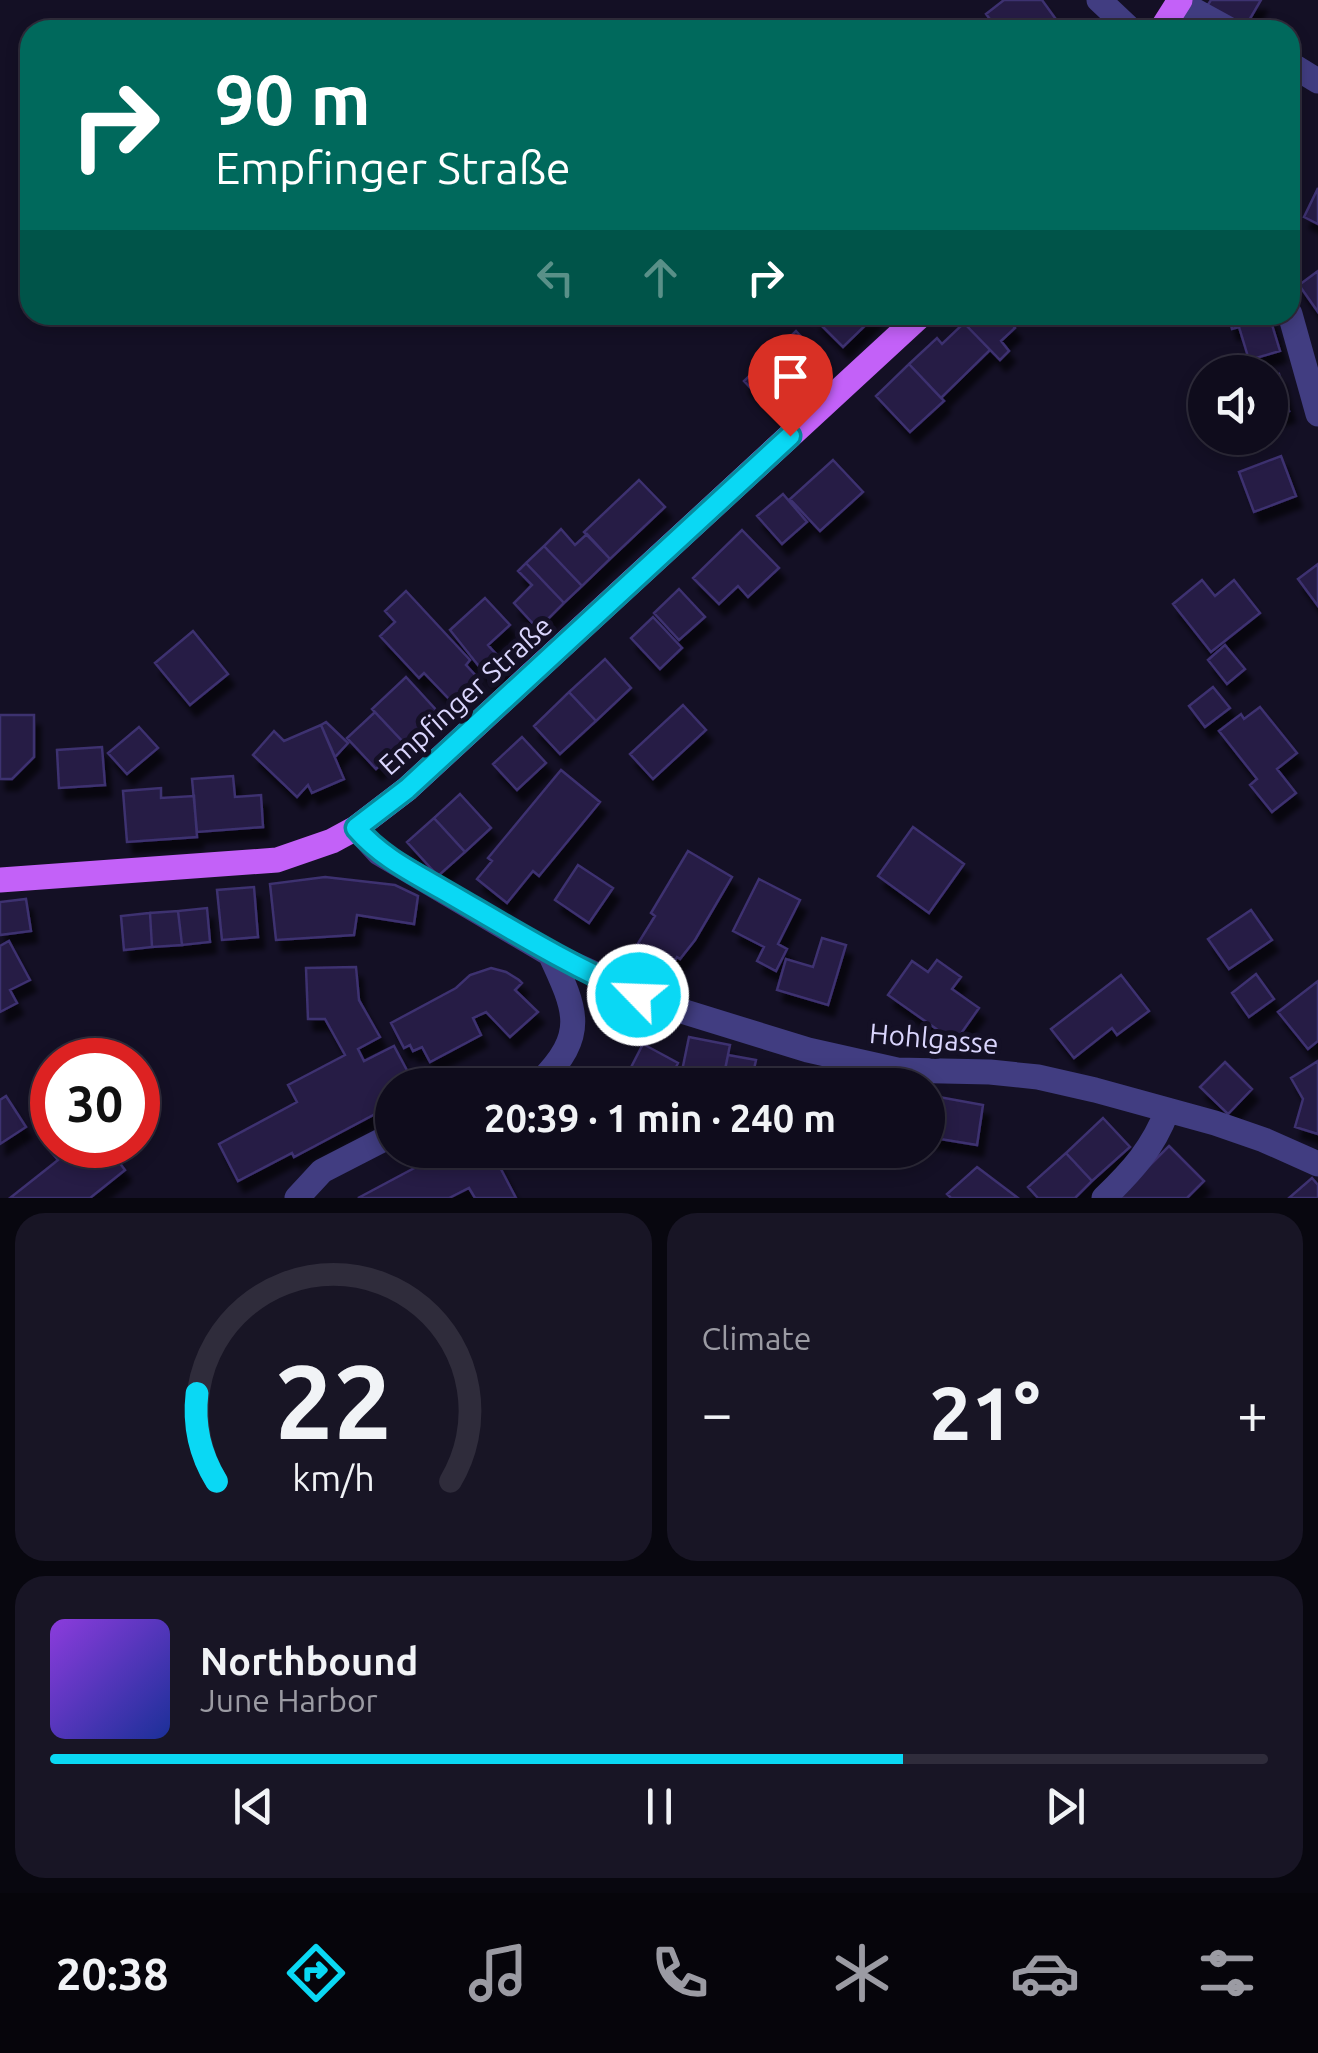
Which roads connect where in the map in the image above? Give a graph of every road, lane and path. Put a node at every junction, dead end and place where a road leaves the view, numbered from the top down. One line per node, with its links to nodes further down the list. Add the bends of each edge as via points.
1 (1099, 0): 3 (street)
2 (1180, 1): 4 (street)
3 (1121, 20)
4 (1213, 20)
5 (911, 325): 8 (main road, Empfinger Straße, via 407,789)
6 (1293, 325): 7 (street)
7 (1318, 414)
8 (356, 828): 9 (main road, Empfinger Straße, via 308,851 246,864); 10 (street, Hohlgasse, via 380,853)
9 (0, 880)
10 (550, 954): 11 (street, via 576,1017 572,1041); 12 (street, Hohlgasse, via 672,1008 808,1050 897,1070 1038,1078)
11 (554, 1068)
12 (1167, 1111): 14 (street, Hohlgasse); 16 (street, via 1140,1162)
13 (375, 1144): 15 (street, via 322,1171)
14 (1318, 1164)
15 (297, 1198)
16 (1104, 1198)

